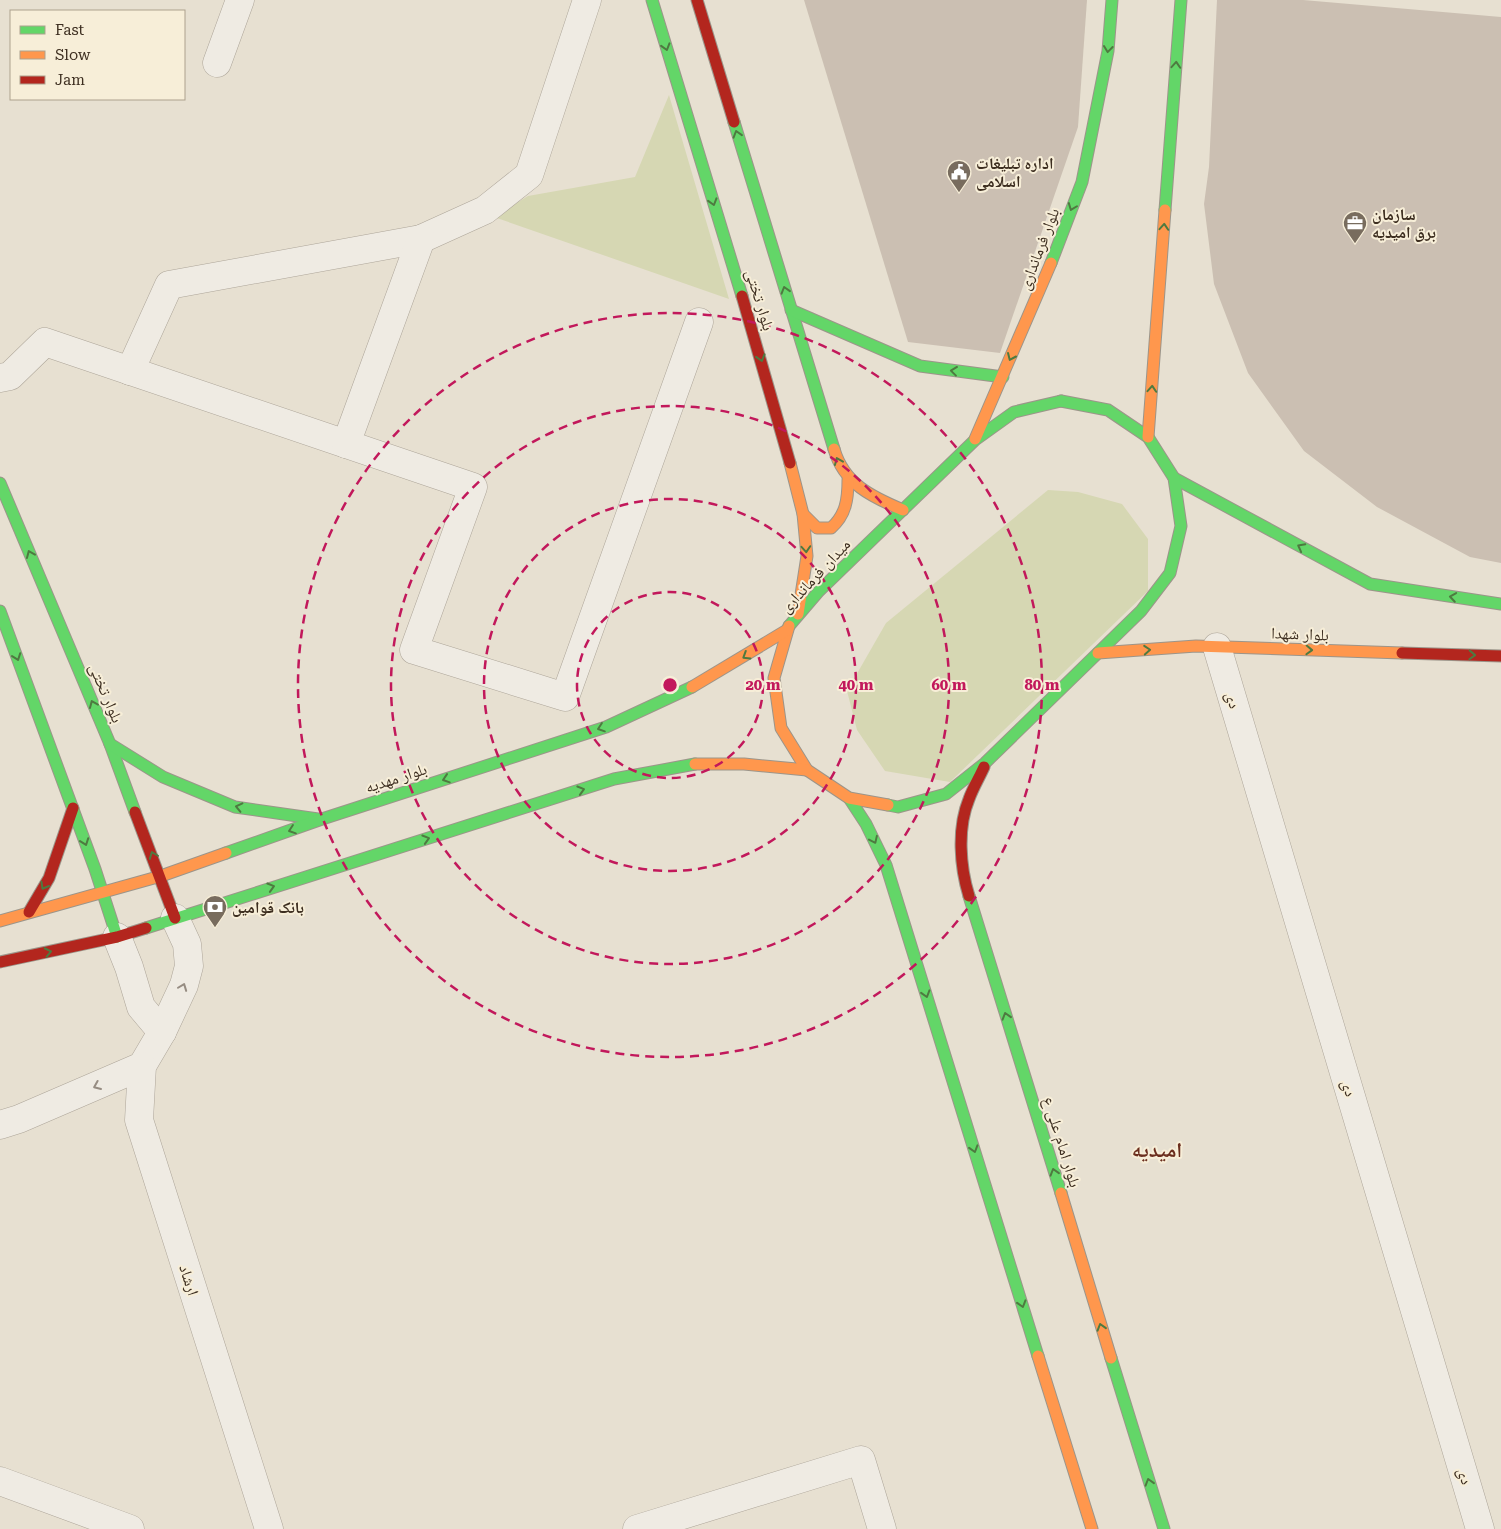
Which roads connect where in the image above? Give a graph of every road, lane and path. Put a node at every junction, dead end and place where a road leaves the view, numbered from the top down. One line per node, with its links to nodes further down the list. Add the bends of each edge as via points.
1 (240, 0): 7 (street)
2 (587, 0): 8 (street, via 529,175 485,210)
3 (652, 0): 21 (street, بلوار تختی, one-way to 21, via 781,426)
4 (697, 0): 9 (street, بلوار تختی, one-way to 4)
5 (1112, 0): 12 (street, بلوار فرمانداری, one-way to 12, via 1108,51 1082,182 1039,295)
6 (1181, 0): 14 (street, one-way to 6)
7 (217, 62)
8 (421, 239): 11 (street, via 169,285); 16 (street)
9 (791, 310): 12 (street, one-way to 9, via 920,366); 18 (street, بلوار تختی, one-way to 9, via 838,464)
10 (699, 322): 16 (street, via 565,698 414,650 473,487)
11 (130, 371): 13 (street, via 45,342 10,376); 16 (street)
12 (1003, 377): 15 (street, بلوار فرمانداری)
13 (0, 378)
14 (1148, 437): 15 (street, میدان فرمانداری, via 1108,410 1061,401 1014,412); 17 (street, میدان فرمانداری)
15 (975, 440): 20 (street, میدان فرمانداری)
16 (346, 444)
17 (1174, 478): 22 (street, one-way to 17, via 1370,584); 27 (street, میدان فرمانداری, via 1181,526 1170,573 1141,611)
18 (848, 480): 20 (street, بلوار تختی, via 870,496); 21 (street, via 846,505 840,521 831,528 817,528)
19 (0, 483): 29 (street, بلوار تختی, one-way to 19)
20 (903, 510): 24 (street, میدان فرمانداری)
21 (803, 514): 24 (street, بلوار تختی, one-way to 24, via 808,556)
22 (1501, 604)
23 (0, 611): 33 (street, one-way to 33)
24 (798, 614): 25 (street, میدان فرمانداری)
25 (787, 630): 31 (street, میدان فرمانداری, via 774,678 778,711 781,728); 34 (street, بلوار مهدیه, one-way to 34, via 700,684 606,727)
26 (1217, 647): 27 (street, بلوار شهدا, one-way to 26); 28 (street, بلوار شهدا, one-way to 28); 52 (street, دی)
27 (1098, 653): 30 (street, میدان فرمانداری)
28 (1501, 656)
29 (110, 744): 34 (street, one-way to 29, via 236,807 163,777); 35 (street, بلوار تختی, one-way to 29)
30 (985, 763): 32 (street, میدان فرمانداری, via 946,794 898,807); 51 (street, بلوار امام علی ع, one-way to 30, via 963,876 962,837 968,802)
31 (807, 770): 32 (street, میدان فرمانداری); 38 (street, one-way to 31, via 614,779 684,764 744,764)
32 (849, 798): 50 (street, one-way to 50, via 886,865)
33 (73, 808): 36 (street, one-way to 36); 37 (street, one-way to 37, via 49,878)
34 (322, 819): 35 (street, بلوار مهدیه, one-way to 35)
35 (160, 876): 36 (street, بلوار مهدیه); 38 (street, بلوار تختی)
36 (103, 891): 37 (street, بلوار مهدیه); 40 (street)
37 (30, 912): 39 (street, بلوار مهدیه)
38 (175, 918): 40 (street); 42 (street, ارشاد, one-way to 38, via 184,985 189,966 187,944)
39 (0, 921)
40 (117, 937): 41 (street, one-way to 40); 42 (street, via 141,1007)
41 (0, 962)
42 (162, 1032): 43 (street, ارشاد)
43 (142, 1066): 44 (street, one-way to 44); 47 (street, ارشاد, via 139,1120)
44 (0, 1125)
45 (0, 1481): 46 (street)
46 (130, 1529)
47 (268, 1529)
48 (638, 1529): 49 (street, via 861,1460)
49 (882, 1529)
50 (1092, 1529)
51 (1164, 1529)
52 (1480, 1529)

